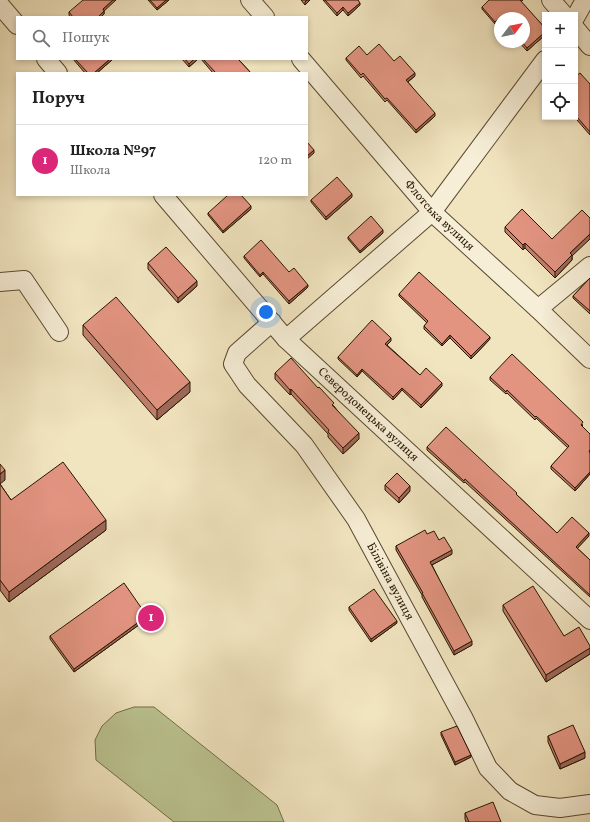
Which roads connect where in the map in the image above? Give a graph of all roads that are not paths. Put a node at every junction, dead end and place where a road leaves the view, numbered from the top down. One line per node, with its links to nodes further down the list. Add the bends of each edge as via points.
1 (250, 0): 7 (street)
2 (551, 0): 5 (street)
3 (585, 0): 6 (street)
4 (0, 5): 8 (street)
5 (561, 12)
6 (578, 13)
7 (264, 16)
8 (16, 24)
9 (578, 32): 10 (street)
10 (590, 46)
11 (47, 60): 14 (street)
12 (302, 60): 16 (street, Флотська вулиця)
13 (542, 64): 16 (street)
14 (57, 72)
15 (164, 196): 20 (street, Сєвєродонецька вулиця)
16 (432, 212): 19 (street, Флотська вулиця); 22 (street)
17 (590, 266): 19 (street)
18 (0, 282): 21 (street, via 24,280)
19 (538, 308): 23 (street, Флотська вулиця)
20 (272, 322): 22 (street, Сєвєродонецька вулиця); 25 (street, Білівіна вулиця, via 238,353 233,364 247,385 304,445 356,519 463,716 488,768 510,791 535,805 560,808)
21 (59, 332)
22 (286, 339): 24 (street, Сєвєродонецька вулиця)
23 (590, 359)
24 (590, 620)
25 (590, 804)

